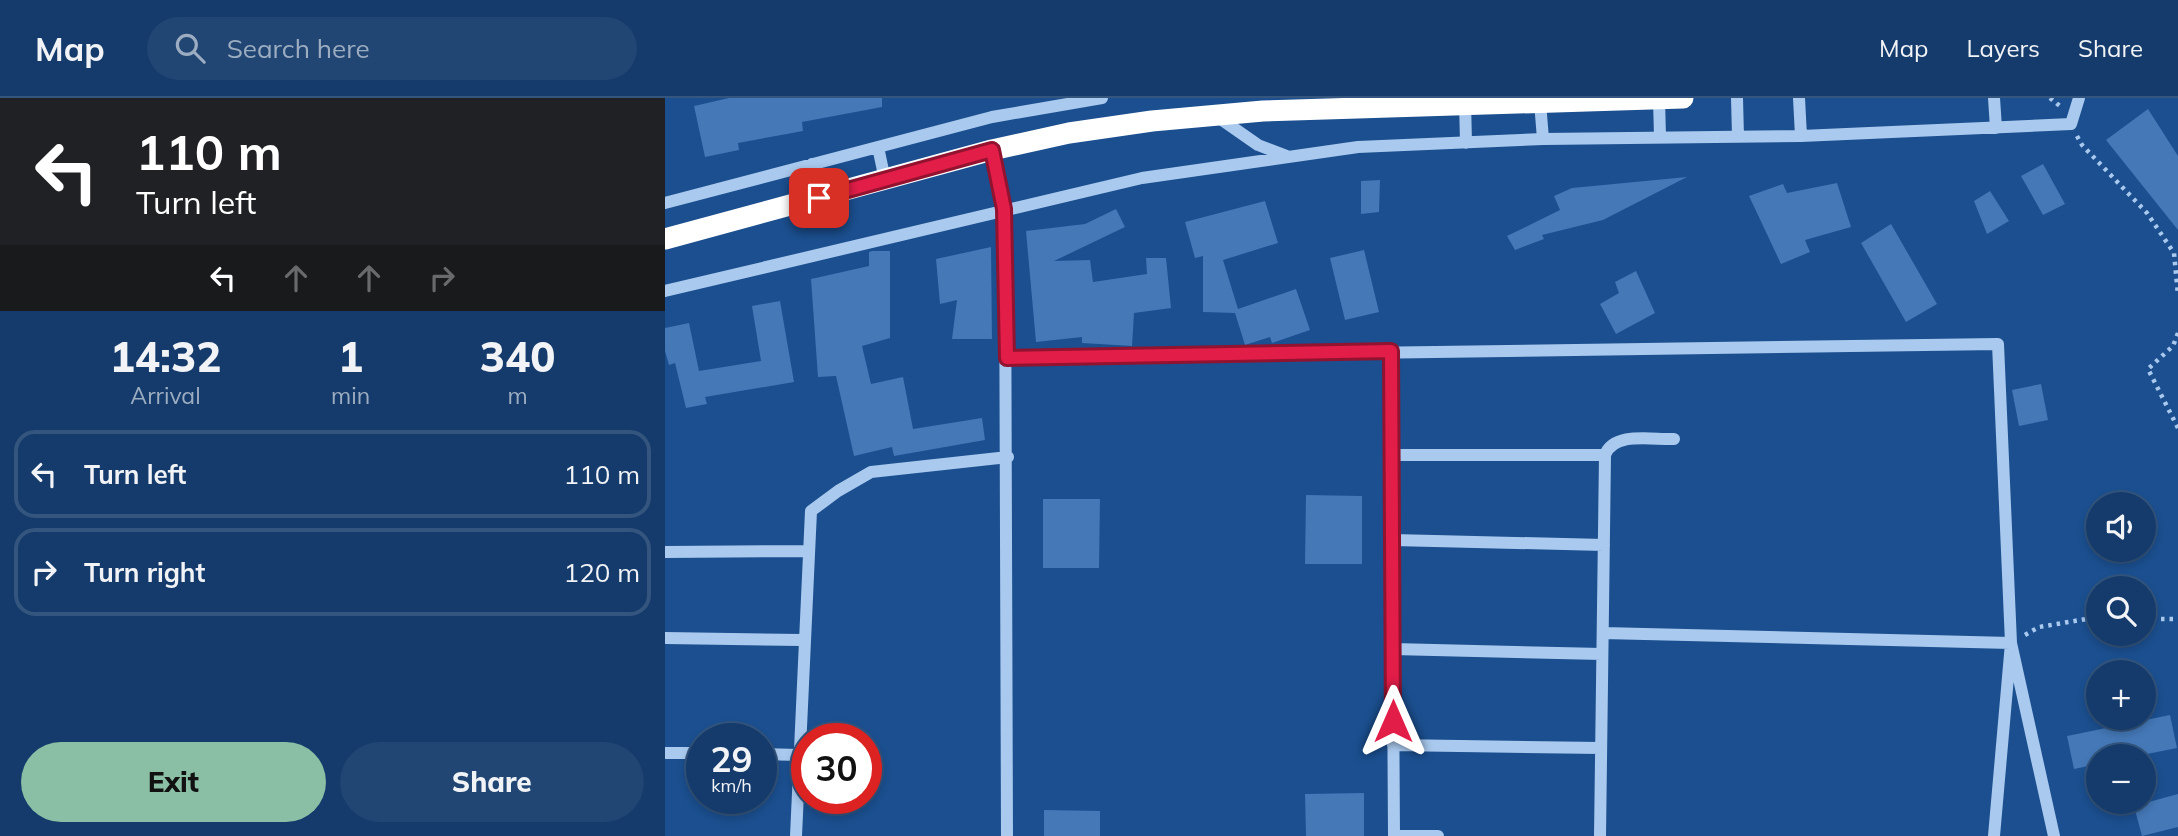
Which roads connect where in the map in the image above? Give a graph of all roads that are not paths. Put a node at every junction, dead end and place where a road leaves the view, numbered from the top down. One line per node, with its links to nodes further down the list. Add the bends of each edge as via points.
1 (1043, 98): 14 (street)
2 (1102, 98): 14 (street)
3 (1683, 98): 9 (highway)
4 (1737, 98): 16 (street)
5 (1800, 98): 17 (street)
6 (1994, 98): 15 (street)
7 (2079, 98): 15 (street, via 2071,124)
8 (1582, 99): 9 (highway); 11 (highway)
9 (1659, 99): 18 (street)
10 (1465, 101): 11 (highway); 12 (highway); 20 (street)
11 (1541, 102): 19 (street)
12 (1265, 104): 13 (highway)
13 (1213, 114): 22 (highway, via 1069,133); 23 (street, via 1258,145)
14 (992, 117): 21 (street)
15 (1996, 128): 17 (street)
16 (1738, 136): 17 (street); 18 (street)
17 (1801, 136)
18 (1660, 137): 19 (street)
19 (1543, 139): 20 (street)
20 (1466, 143): 23 (street, via 1358,147)
21 (878, 147): 24 (street); 25 (street)
22 (992, 150): 25 (highway); 28 (street)
23 (1287, 157): 28 (street, via 1143,178)
24 (812, 164): 26 (street); 27 (street)
25 (885, 180): 26 (highway)
26 (819, 198): 29 (highway)
27 (665, 203)
28 (1004, 209): 30 (street); 32 (street)
29 (665, 239)
30 (665, 291)
31 (1391, 351): 32 (street); 35 (street); 44 (street, via 1998,344)
32 (1007, 358): 36 (street)
33 (1674, 439): 34 (street, via 1617,440)
34 (1605, 454): 35 (street); 38 (street)
35 (1392, 455): 37 (street)
36 (1007, 457): 39 (street, via 871,472 811,511); 54 (street)
37 (1392, 540): 38 (street); 45 (street)
38 (1604, 545): 41 (street)
39 (808, 551): 40 (street); 43 (street)
40 (665, 552)
41 (1603, 633): 44 (street); 46 (street)
42 (665, 638): 43 (street)
43 (802, 640): 47 (street)
44 (2011, 643): 58 (street); 59 (street)
45 (1393, 649): 46 (street); 48 (street)
46 (1602, 654): 49 (street)
47 (799, 723)
48 (1393, 746): 49 (street); 55 (street)
49 (1601, 748): 57 (street)
50 (665, 753): 51 (street)
51 (686, 753)
52 (797, 814): 53 (street)
53 (796, 836)
54 (1007, 836)
55 (1394, 836): 56 (street)
56 (1438, 836)
57 (1600, 836)
58 (1994, 836)
59 (2054, 836)

